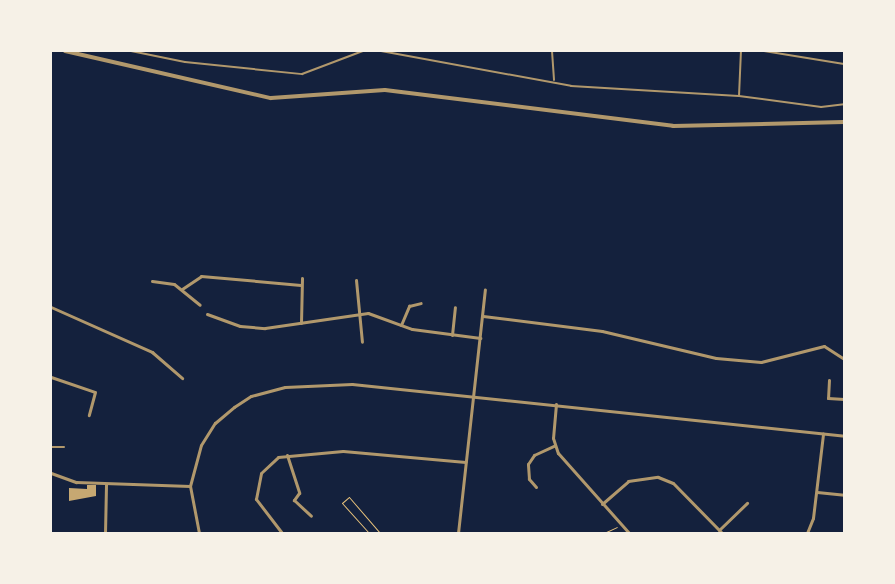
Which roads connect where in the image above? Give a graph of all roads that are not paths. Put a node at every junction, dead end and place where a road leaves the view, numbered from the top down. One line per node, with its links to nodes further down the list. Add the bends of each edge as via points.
1 (65, 51): 12 (street, via 271,98 385,90 673,126)
2 (131, 51): 3 (lane, via 186,62 302,74)
3 (363, 51)
4 (381, 51): 9 (lane)
5 (552, 51): 9 (lane)
6 (741, 51): 10 (lane)
7 (764, 51): 8 (lane)
8 (844, 64)
9 (554, 80): 10 (lane, via 581,86)
10 (739, 96): 11 (lane, via 821,107)
11 (844, 104)
12 (844, 122)
13 (302, 278): 16 (street)
14 (356, 280): 24 (street)
15 (152, 281): 17 (street)
16 (301, 285): 17 (street, via 201,276); 26 (street)
17 (182, 289): 20 (street)
18 (485, 290): 25 (street)
19 (420, 303): 27 (street, via 408,306)
20 (200, 305)
21 (51, 307): 33 (street, via 157,355)
22 (455, 307): 28 (street)
23 (207, 314): 26 (street, via 240,326)
24 (361, 314): 26 (street); 27 (street); 30 (street)
25 (482, 316): 29 (street); 31 (street, via 602,331 716,358 761,362 824,346)
26 (301, 323)
27 (401, 325): 28 (street)
28 (452, 335): 29 (street)
29 (480, 338): 35 (street)
30 (362, 342)
31 (844, 358)
32 (51, 377): 38 (street, via 96,392)
33 (182, 378)
34 (829, 380): 36 (street, via 828,398)
35 (474, 395): 37 (street); 45 (street); 48 (street, via 352,384 270,390 251,396 215,423 198,452)
36 (844, 399)
37 (556, 404): 39 (street); 41 (street)
38 (89, 415)
39 (823, 434): 40 (street); 50 (street)
40 (844, 436)
41 (554, 445): 49 (street, via 534,454 528,464 529,479); 53 (street, via 563,462)
42 (51, 447): 43 (lane)
43 (64, 447)
44 (287, 455): 45 (street, via 343,451); 54 (street, via 299,493 294,500); 58 (street, via 269,464 257,485 262,512)
45 (466, 462): 59 (street)
46 (51, 473): 47 (street, via 76,482)
47 (106, 484): 48 (street); 56 (street)
48 (190, 486): 57 (street)
49 (536, 487)
50 (817, 492): 51 (street); 61 (street)
51 (844, 495)
52 (747, 503): 55 (street)
53 (602, 504): 55 (street, via 628,482 658,477 673,483); 60 (street)
54 (311, 516)
55 (721, 531)
56 (105, 533)
57 (199, 533)
58 (282, 533)
59 (458, 533)
60 (630, 533)
61 (807, 533)

